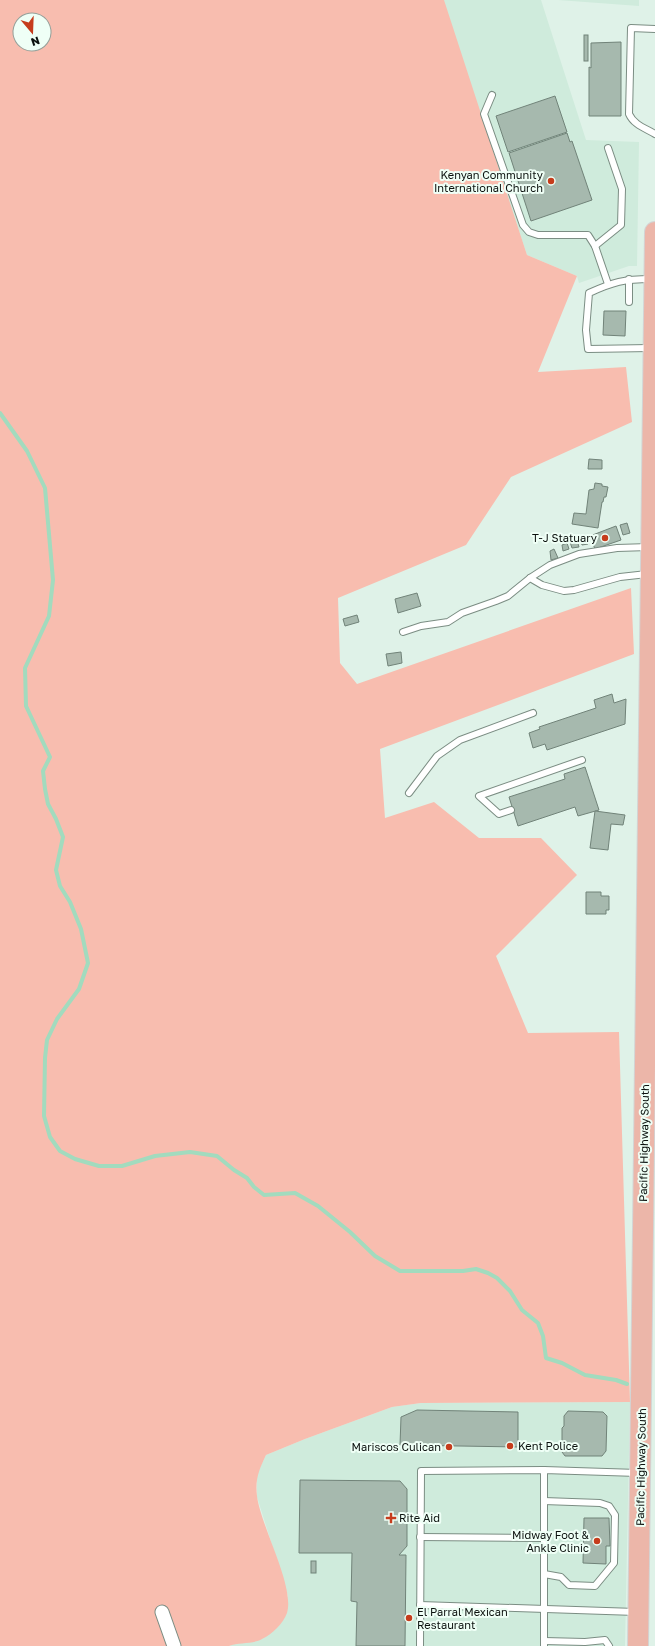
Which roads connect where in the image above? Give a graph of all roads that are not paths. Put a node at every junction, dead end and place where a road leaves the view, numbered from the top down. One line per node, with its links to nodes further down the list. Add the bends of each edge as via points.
1 (655, 29): 3 (lane, via 631,28 630,114 638,125)
2 (492, 95): 6 (lane, via 484,114 524,225 529,232 538,235 588,235)
3 (655, 134)
4 (608, 148): 6 (lane, via 622,189 621,225)
5 (655, 232): 8 (main road, Pacific Highway South)
6 (595, 246): 9 (lane)
7 (629, 279): 8 (lane); 9 (lane); 10 (lane)
8 (655, 279): 11 (main road, Pacific Highway South)
9 (608, 284): 11 (lane, via 589,293 586,335 588,349)
10 (629, 302)
11 (653, 348): 12 (main road, Pacific Highway South)
12 (651, 547): 13 (main road, Pacific Highway South); 14 (lane, via 617,548 579,554 550,565)
13 (650, 574): 14 (lane, via 620,576 564,591 542,585); 20 (main road, Pacific Highway South)
14 (530, 578): 15 (lane, via 508,596 462,613 448,622)
15 (403, 632)
16 (533, 713): 18 (lane, via 460,740 437,756)
17 (582, 760): 19 (lane, via 479,796 499,814)
18 (409, 793)
19 (511, 810)
20 (647, 929): 21 (main road); 22 (main road, Pacific Highway South)
21 (655, 958)
22 (650, 1028): 24 (main road, Pacific Highway South)
23 (544, 1470): 24 (lane); 25 (lane); 26 (lane, via 421,1471)
24 (641, 1473): 32 (main road, Pacific Highway South)
25 (544, 1501): 27 (lane); 28 (lane, via 600,1503 609,1506 615,1515 614,1563 595,1586 570,1585 561,1577)
26 (420, 1537): 27 (lane); 29 (lane)
27 (544, 1538): 28 (lane)
28 (544, 1574): 30 (lane)
29 (420, 1605): 30 (lane); 35 (lane)
30 (544, 1609): 32 (lane); 33 (lane)
31 (162, 1612): 34 (street)
32 (638, 1612): 37 (main road, Pacific Highway South)
33 (544, 1643): 36 (lane, via 605,1640)
34 (174, 1646)
35 (420, 1646)
36 (609, 1646)
37 (638, 1646)

